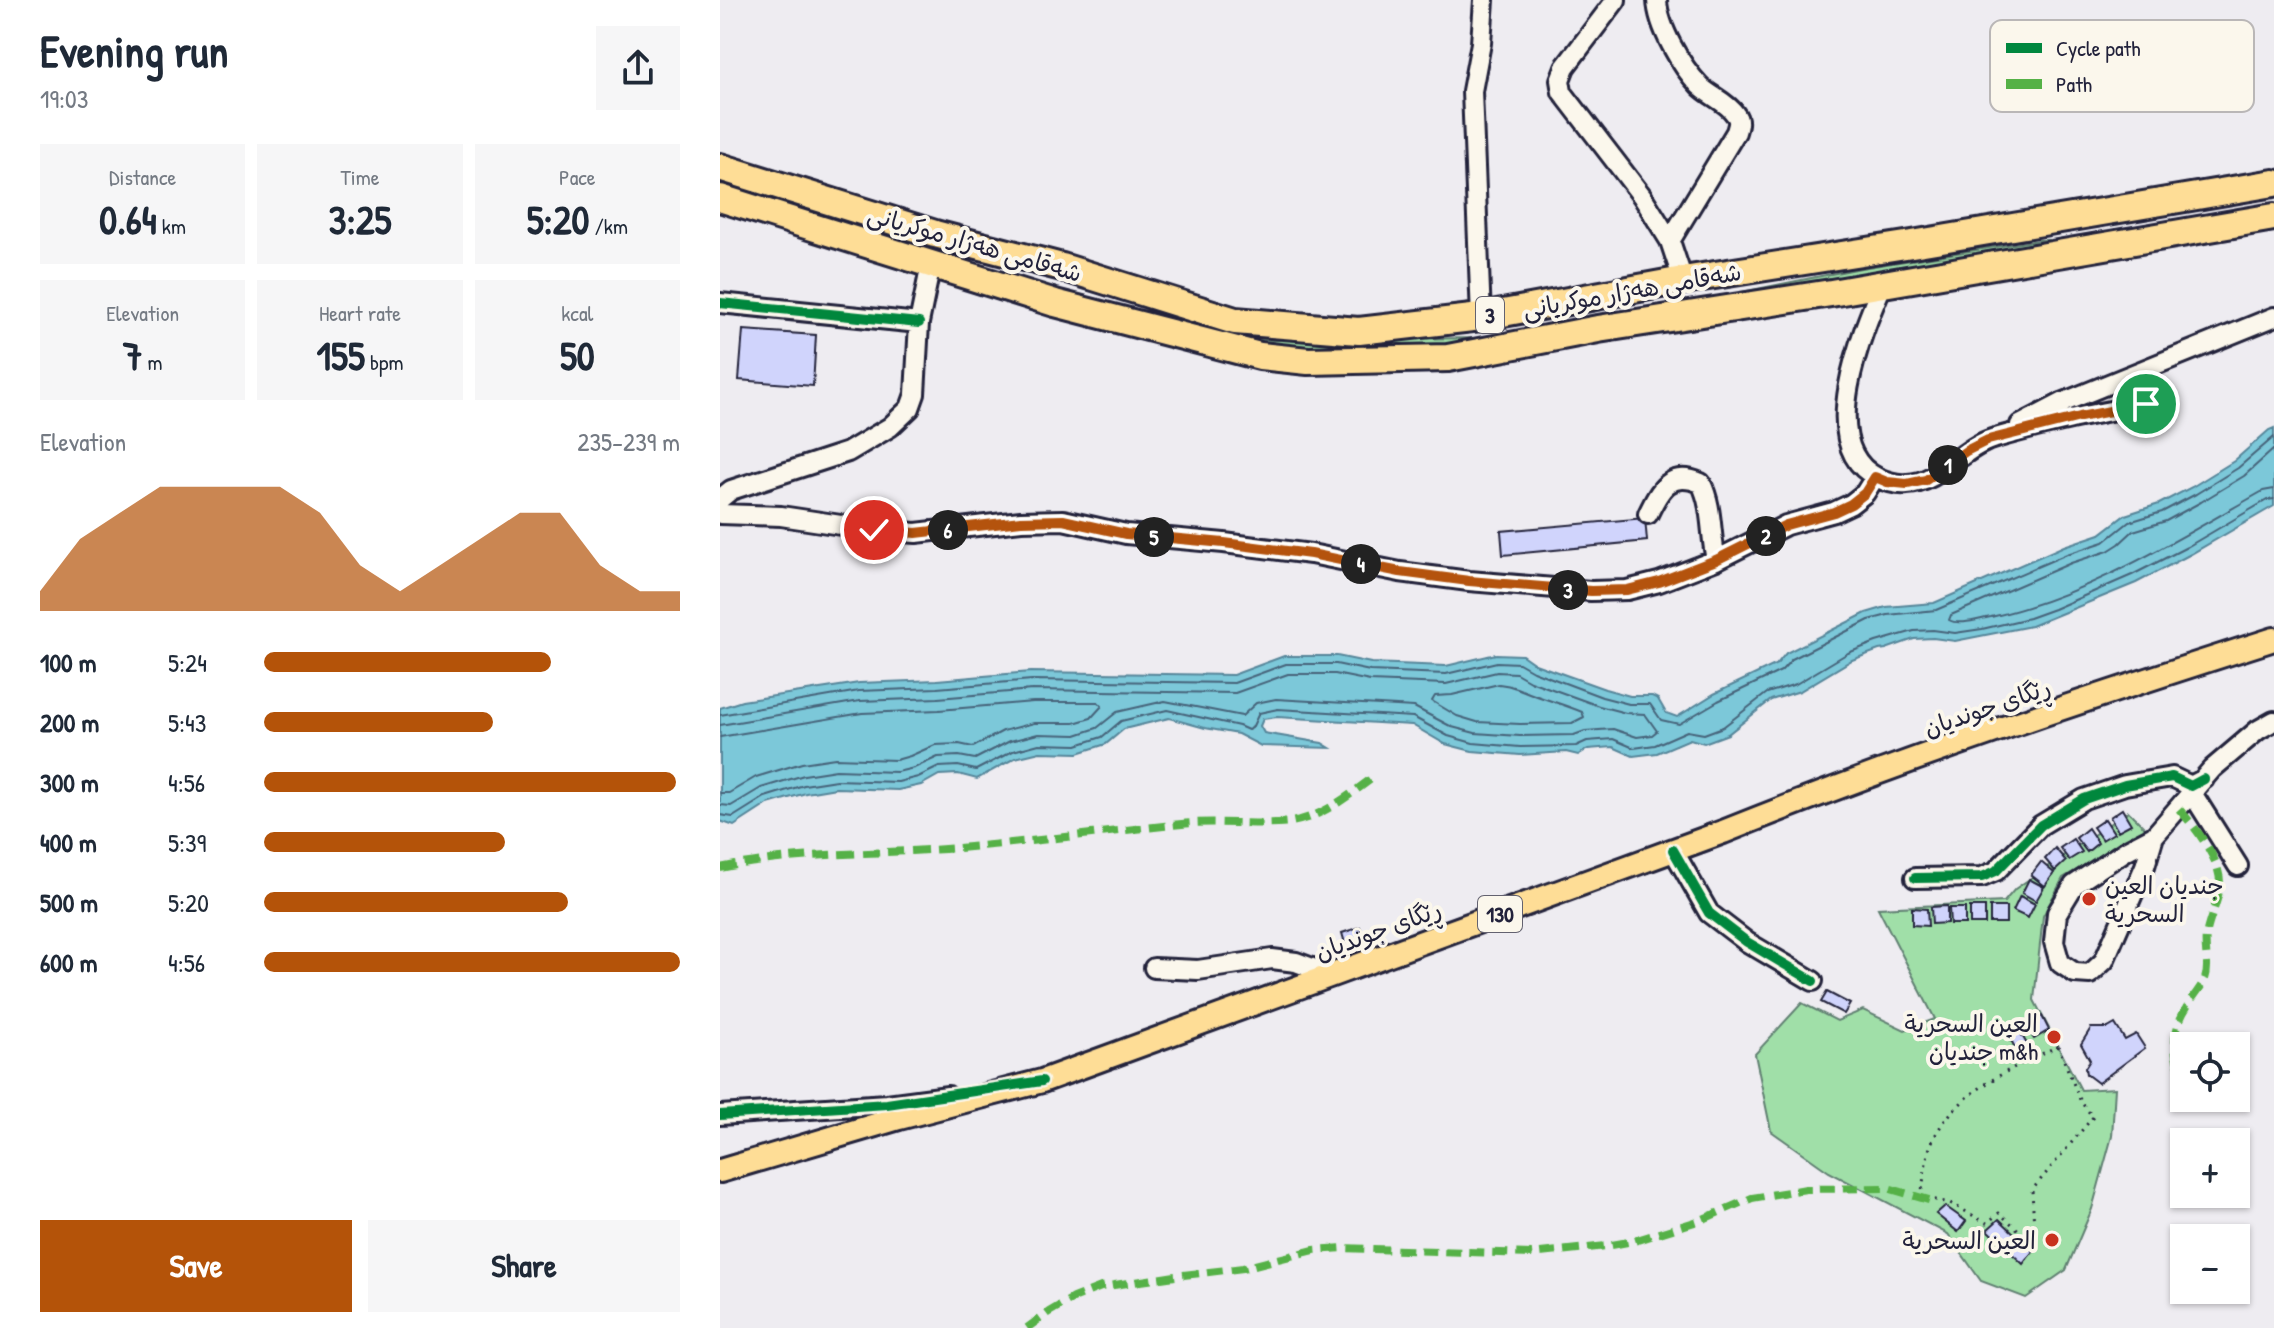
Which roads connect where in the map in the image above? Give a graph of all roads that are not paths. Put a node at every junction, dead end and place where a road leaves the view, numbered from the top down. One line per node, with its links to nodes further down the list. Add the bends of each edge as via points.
1 (1484, 0): 15 (street, via 1472,91)
2 (1616, 0): 9 (street, via 1565,67 1562,92)
3 (1657, 0): 9 (street, via 1681,62 1739,121)
4 (720, 167): 15 (highway, شەقامی ھەژار موکریانی / 3, via 1235,321 1359,331)
5 (2274, 183): 7 (highway, شەقامی ھەژار موکریانی / 3)
6 (720, 198): 11 (highway, شەقامی ھەژار موکریانی / 3)
7 (2066, 217): 10 (highway); 12 (highway, شەقامی ھەژار موکریانی / 3)
8 (2274, 217): 10 (highway, شەقامی ھەژار موکریانی / 3)
9 (1670, 241): 12 (street)
10 (2087, 251): 13 (highway, شەقامی ھەژار موکریانی / 3)
11 (931, 264): 13 (highway, شەقامی ھەژار موکریانی / 3, via 1055,303 1260,356 1308,361 1448,358); 17 (street)
12 (1683, 280): 15 (highway, شەقامی ھەژار موکریانی / 3)
13 (1883, 283): 20 (street, via 1861,336 1848,390 1851,449 1857,463)
14 (720, 303): 17 (street)
15 (1481, 317)
16 (2274, 317): 19 (street, via 2064,402)
17 (919, 323): 21 (street, via 915,394 910,408 890,427 848,452 743,485)
18 (2146, 404): 19 (street)
19 (1988, 440): 20 (street, via 1926,480 1907,484)
20 (1875, 477): 24 (street, via 1851,504 1786,525)
21 (720, 499)
22 (720, 514): 24 (street, via 916,533 1063,520 1126,534 1311,554 1400,572 1591,591 1627,590)
23 (1648, 514): 24 (street, via 1669,481 1691,478 1701,483)
24 (1716, 560)
25 (2274, 639): 29 (main road, ڕێگای جوندیان / 130, via 2061,708)
26 (2274, 721): 27 (street)
27 (2198, 786): 28 (street); 30 (street); 31 (street, via 2172,777 2125,785 2084,799 2041,825 1996,871 1982,877)
28 (2154, 836): 28 (street, via 2104,961 2090,974 2075,973 2060,963 2054,942 2057,913 2074,885)
29 (1673, 850): 33 (main road, ڕێگای جوندیان / 130); 34 (street, via 1709,913)
30 (2238, 866)
31 (1915, 878)
32 (1154, 968): 33 (street, via 1198,970 1272,959)
33 (1331, 975): 35 (main road, ڕێگای جوندیان / 130)
34 (1813, 981)
35 (1042, 1081): 36 (street, via 887,1104); 37 (main road, ڕێگای جوندیان / 130)
36 (720, 1115)
37 (720, 1171)

